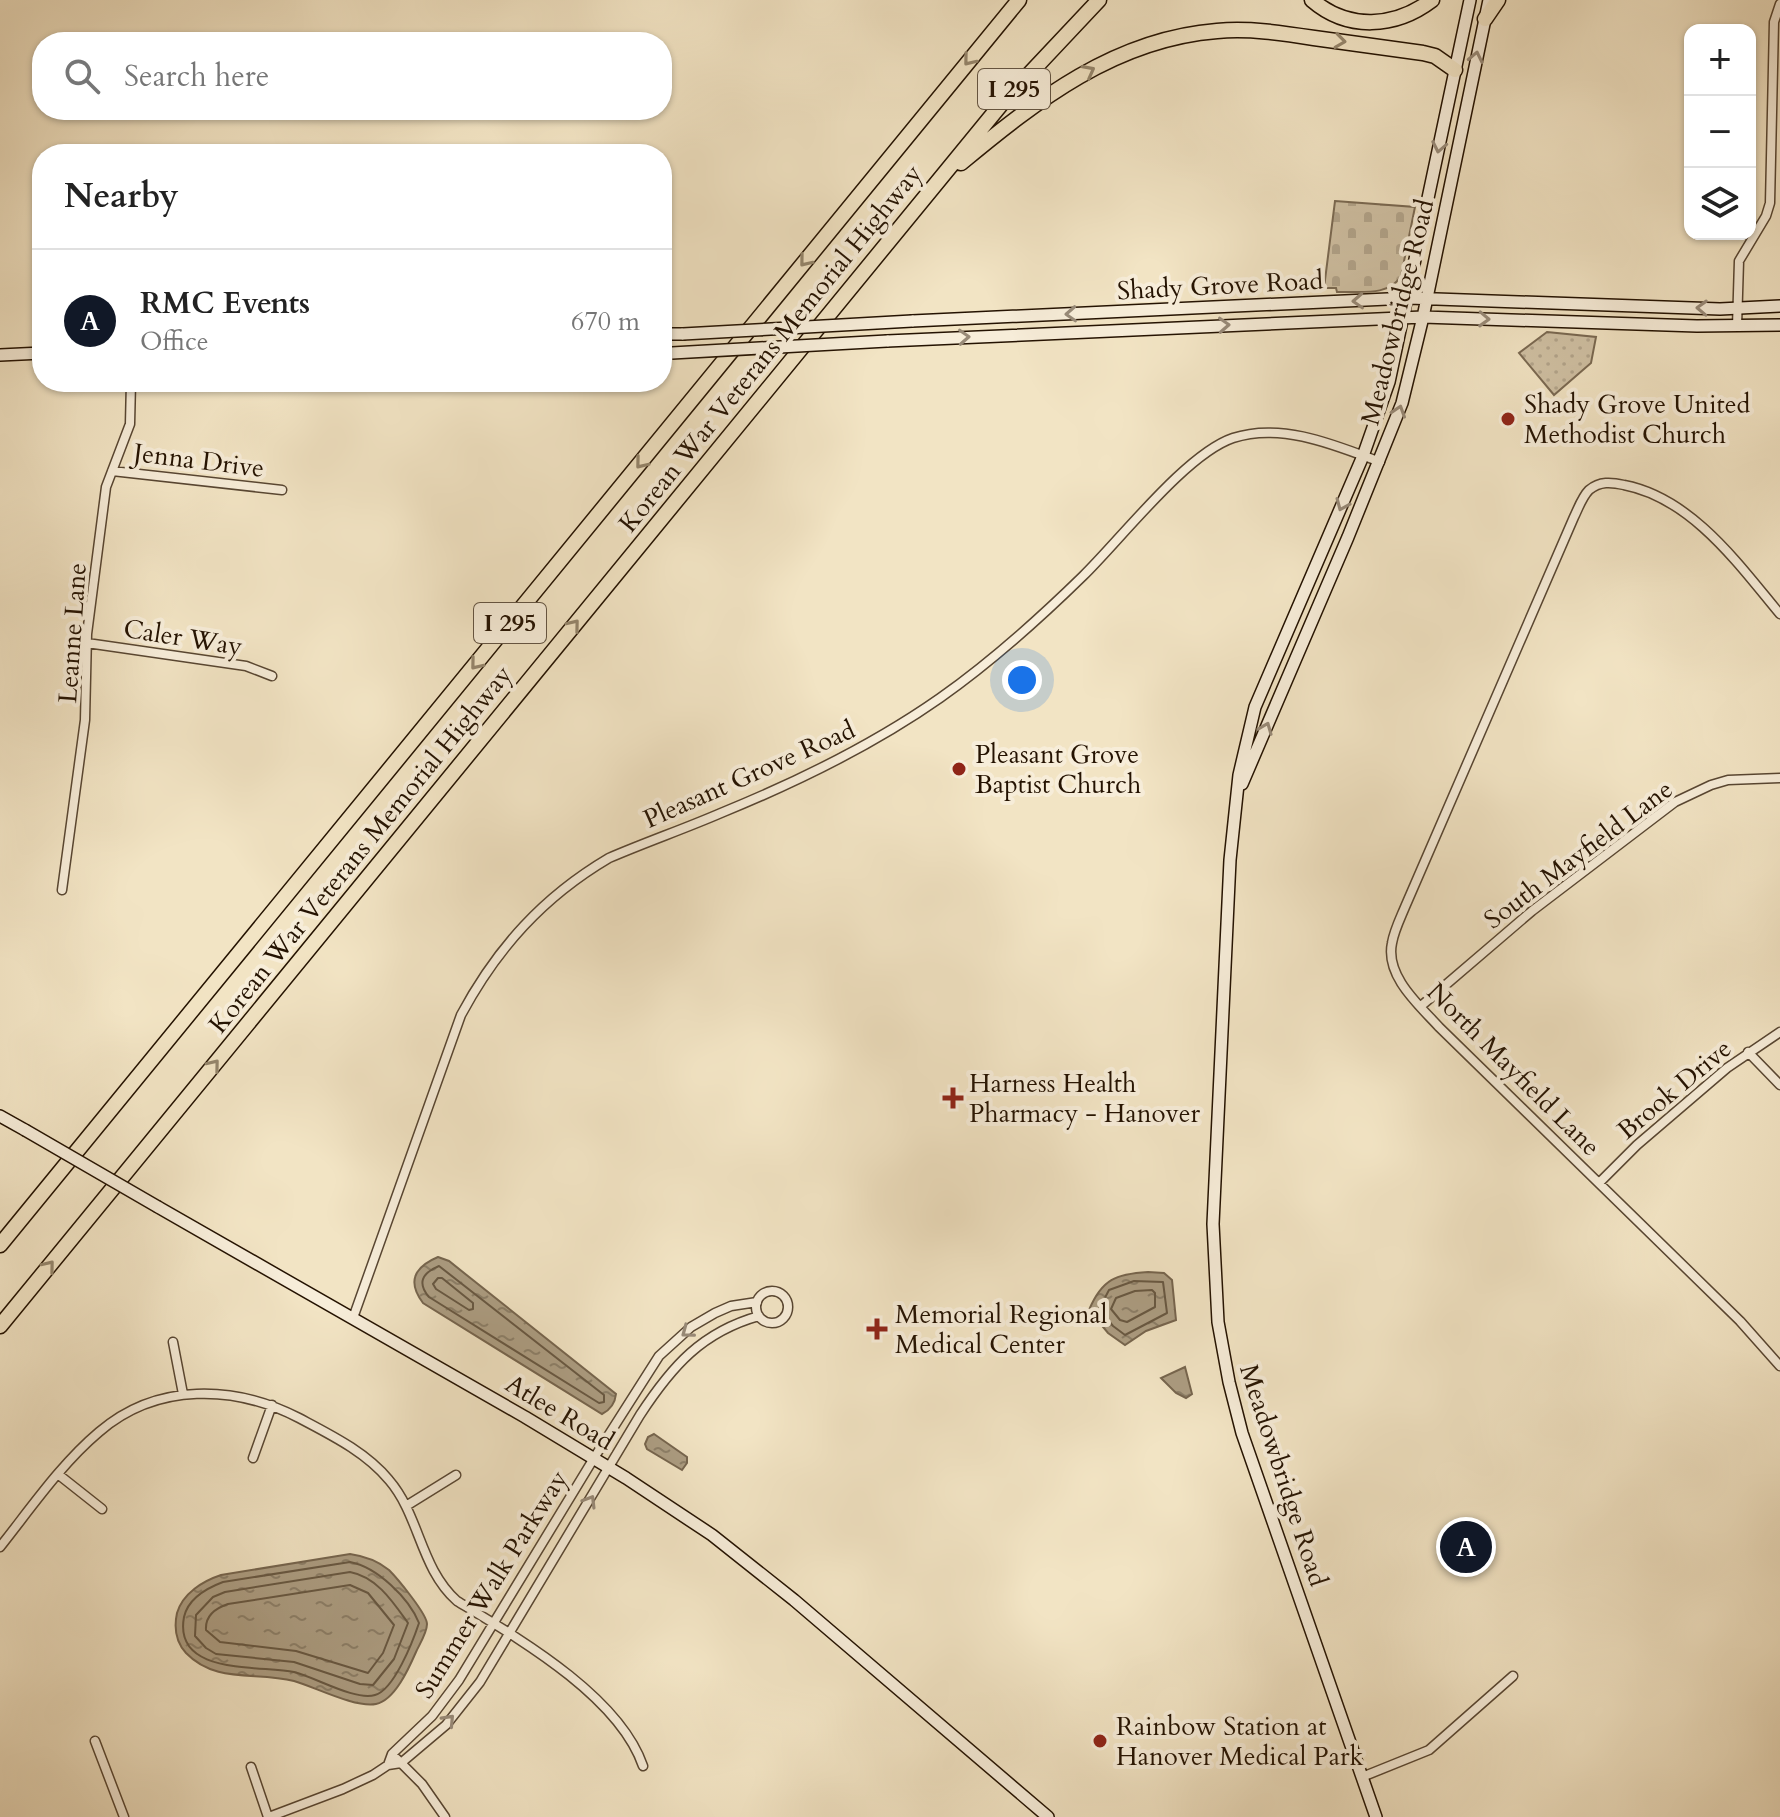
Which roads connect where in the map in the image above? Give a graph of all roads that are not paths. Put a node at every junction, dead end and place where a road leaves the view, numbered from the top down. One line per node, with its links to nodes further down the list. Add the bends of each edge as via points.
1 (1011, 0): 11 (highway)
2 (1019, 0): 11 (highway, Korean War Veterans Memorial Highway / I 295)
3 (1099, 0): 14 (highway, Korean War Veterans Memorial Highway / I 295, via 1029,72)
4 (1312, 0): 5 (highway, via 1333,14 1370,23 1399,19)
5 (1432, 0)
6 (1470, 0): 12 (main road, Meadowbridge Road)
7 (1489, 0): 10 (main road, Meadowbridge Road)
8 (1498, 0): 10 (highway)
9 (1780, 4): 13 (street, via 1774,22)
10 (1485, 19): 16 (main road, Meadowbridge Road, one-way to 10)
11 (991, 34): 44 (highway, Korean War Veterans Memorial Highway / I 295, one-way to 44)
12 (1455, 70): 14 (highway, one-way to 12, via 1054,90 1110,59 1170,37 1218,30 1271,32 1423,53); 15 (main road, Meadowbridge Road, one-way to 15)
13 (1775, 158): 18 (street, via 1768,210 1739,261)
14 (936, 183): 48 (highway, Korean War Veterans Memorial Highway / I 295, one-way to 14)
15 (1409, 298): 16 (main road, Shady Grove Road); 20 (main road, Meadowbridge Road); 23 (main road, Shady Grove Road, one-way to 23, bridge)
16 (1427, 298): 18 (main road, Shady Grove Road, one-way to 16); 19 (main road, Meadowbridge Road)
17 (1780, 306): 18 (main road, Shady Grove Road)
18 (1737, 308): 22 (street)
19 (1423, 317): 20 (main road, Shady Grove Road); 22 (main road, Shady Grove Road, one-way to 22); 29 (main road, Meadowbridge Road, one-way to 19, via 1402,403)
20 (1404, 318): 25 (main road, Shady Grove Road, one-way to 20, bridge); 28 (main road, Meadowbridge Road)
21 (1780, 325): 22 (main road, Shady Grove Road)
22 (1737, 326)
23 (672, 334)
24 (32, 353): 26 (main road)
25 (672, 353)
26 (0, 355)
27 (131, 392): 30 (street, Leanne Lane, via 130,424)
28 (1363, 456): 29 (street, Pleasant Grove Road); 36 (main road, Meadowbridge Road, one-way to 36, via 1255,707); 47 (street, Pleasant Grove Road, via 1280,433 1249,434 1221,443 1197,459 1083,577 939,699 774,791 609,858 544,904 490,965 461,1015)
29 (1380, 462): 36 (main road, Meadowbridge Road, one-way to 29)
30 (112, 471): 31 (street, Jenna Drive); 33 (street, Leanne Lane)
31 (282, 490)
32 (1780, 614): 38 (street, North Mayfield Lane, via 1734,559 1685,514 1657,497 1609,482 1584,496 1392,941 1396,974)
33 (87, 643): 34 (street, Caler Way, via 246,666); 37 (street, Leanne Lane, via 85,720)
34 (272, 676)
35 (1780, 778): 38 (street, South Mayfield Lane, via 1728,780 1675,802 1532,911)
36 (1236, 800): 70 (main road, Meadowbridge Road, via 1213,1224 1218,1322 1242,1433)
37 (62, 890)
38 (1421, 1006): 43 (street, North Mayfield Lane)
39 (1780, 1032): 40 (street, Brook Drive)
40 (1748, 1052): 41 (street); 43 (street, Brook Drive)
41 (1780, 1085)
42 (0, 1116): 47 (main road, Atlee Road, bridge)
43 (1599, 1183): 50 (street, North Mayfield Lane)
44 (0, 1245)
45 (757, 1302): 46 (street); 46 (street, via 774,1292 788,1306 777,1322); 54 (street, Summer Walk Parkway, one-way to 54, via 723,1309 675,1340 647,1373)
46 (759, 1316): 55 (street, Summer Walk Parkway, via 720,1330 682,1360 654,1394)
47 (353, 1318): 54 (main road, Atlee Road)
48 (0, 1326)
49 (173, 1342): 51 (street)
50 (1780, 1366)
51 (183, 1394): 52 (street, via 229,1394); 56 (street, via 117,1418)
52 (272, 1405): 53 (street); 58 (street, via 366,1458)
53 (253, 1458)
54 (594, 1458): 55 (main road, Atlee Road); 61 (street, Summer Walk Parkway)
55 (610, 1468): 62 (street, Summer Walk Parkway, one-way to 55); 71 (main road, Atlee Road, via 712,1535 794,1600)
56 (59, 1475): 59 (street); 60 (street)
57 (456, 1475): 58 (street)
58 (406, 1506): 61 (street, via 438,1582)
59 (102, 1509)
60 (0, 1547)
61 (494, 1624): 62 (street); 65 (street, Summer Walk Parkway, via 449,1694)
62 (509, 1633): 66 (street, Summer Walk Parkway, one-way to 62, via 446,1725); 68 (street, via 529,1644 615,1719 631,1738)
63 (1513, 1676): 70 (street, via 1429,1750)
64 (95, 1741): 72 (street)
65 (392, 1754): 66 (street); 67 (street, Summer Walk Parkway)
66 (401, 1763): 67 (street); 74 (street)
67 (388, 1765): 73 (street)
68 (643, 1766)
69 (251, 1767): 73 (street)
70 (1362, 1777): 75 (main road, Meadowbridge Road)
71 (1045, 1816)
72 (124, 1817)
73 (269, 1817)
74 (445, 1817)
75 (1376, 1817)

